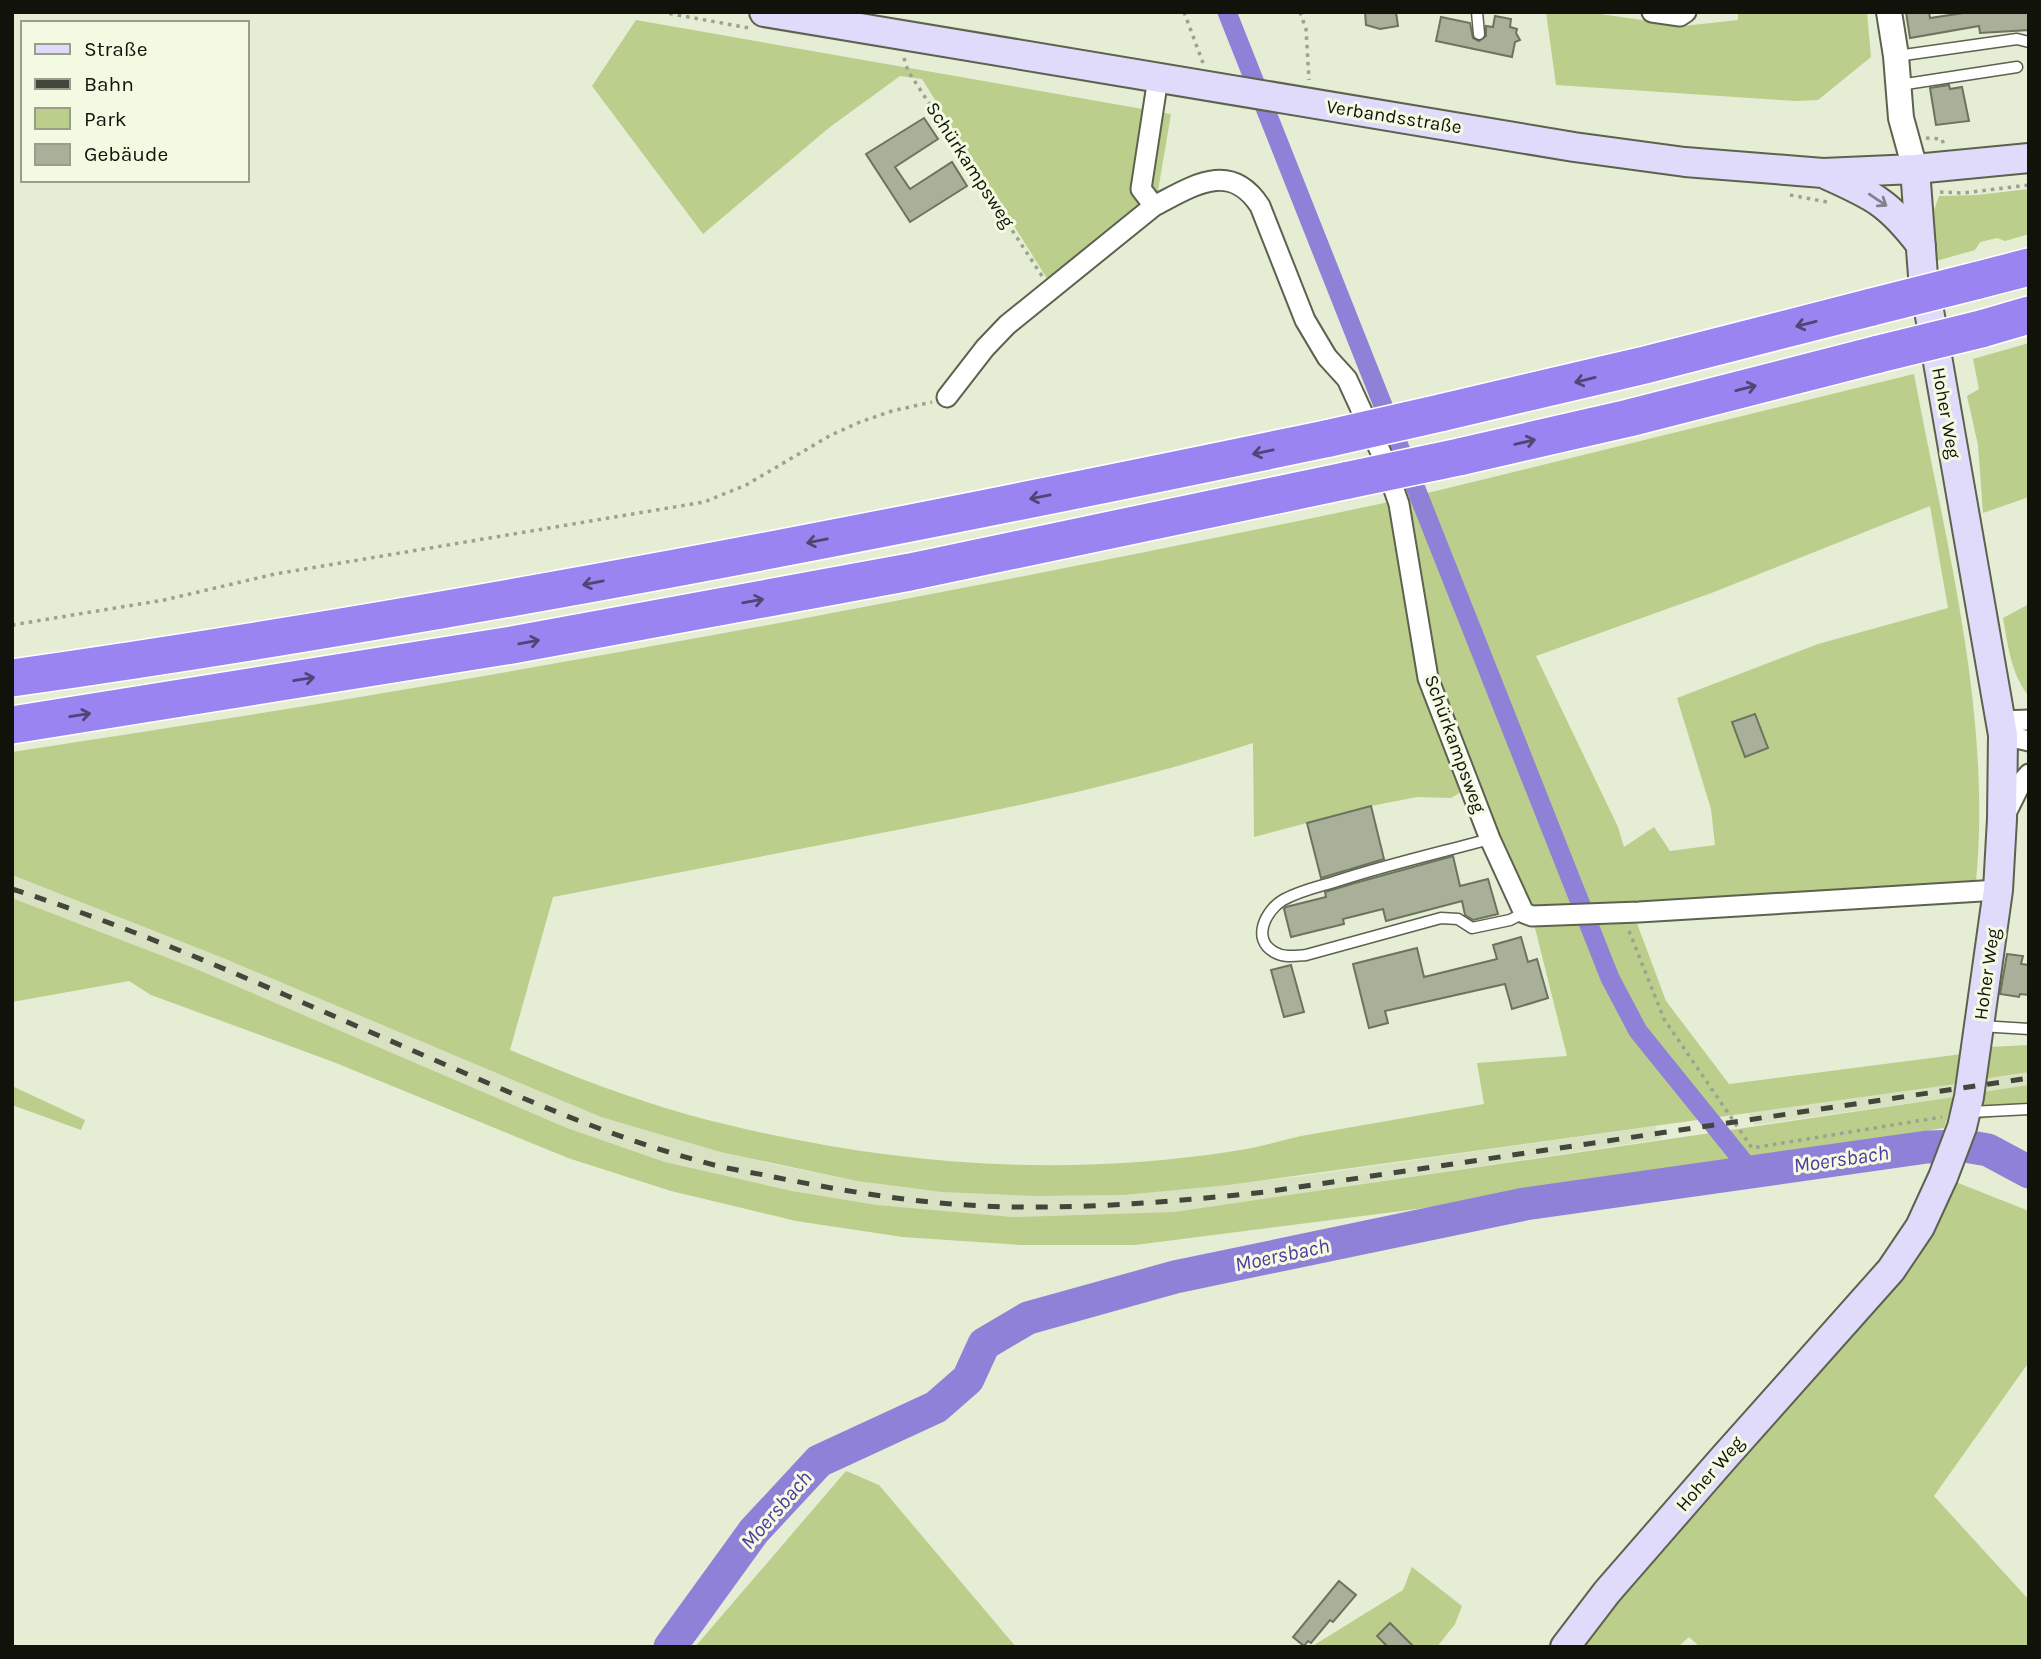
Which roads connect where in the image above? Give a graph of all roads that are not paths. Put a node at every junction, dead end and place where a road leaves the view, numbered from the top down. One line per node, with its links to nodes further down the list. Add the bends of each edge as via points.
1 (764, 12): 10 (main road, Verbandsstraße)
2 (1477, 12): 6 (lane)
3 (1652, 12): 4 (street, via 1679,16)
4 (1686, 12)
5 (1889, 12): 8 (street, Hoher Weg)
6 (1479, 34)
7 (2029, 42): 8 (lane, via 2017,39)
8 (1896, 56): 11 (street, Hoher Weg); 13 (street, Hoher Weg, via 1901,118)
9 (2017, 67): 11 (lane)
10 (1158, 78): 14 (main road, Verbandsstraße, via 1214,80 1302,102 1586,148 1685,162); 15 (street, via 1141,190)
11 (1906, 85): 13 (street, Hoher Weg, via 1914,124)
12 (2029, 158): 13 (main road, Verbandsstraße)
13 (1915, 169): 14 (main road, Verbandsstraße); 16 (main road, Hoher Weg)
14 (1823, 173): 16 (main road, one-way to 16, via 1885,204)
15 (1154, 206): 19 (street, Schürkampsweg, via 1007,325); 25 (street, Schürkampsweg, via 1216,179 1234,181 1250,190 1260,206 1305,320 1327,357 1347,379 1382,455 1399,504 1428,678)
16 (1921, 244): 22 (main road, Hoher Weg, via 1936,358)
17 (2029, 267): 20 (highway, one-way to 20, bridge, via 1645,365 1330,438 513,598)
18 (2029, 315): 21 (highway, one-way to 18, bridge, via 512,645 882,577 1459,457)
19 (947, 397)
20 (12, 678)
21 (12, 725)
22 (2015, 729): 24 (main road, Hoher Weg)
23 (2029, 774): 24 (street)
24 (2003, 819): 26 (main road, Hoher Weg)
25 (1490, 839): 27 (street, Schürkampsweg); 27 (lane, via 1285,899 1265,917 1262,932 1266,943 1275,954 1306,955 1441,918 1458,919 1472,928)
26 (1998, 890): 27 (street, via 1622,913); 28 (main road, Hoher Weg)
27 (1524, 914)
28 (1979, 1026): 29 (lane); 31 (main road, Hoher Weg)
29 (2029, 1029)
30 (2029, 1110): 31 (lane)
31 (1961, 1125): 32 (main road, Hoher Weg, via 1920,1227 1891,1270 1607,1592)
32 (1565, 1647)

